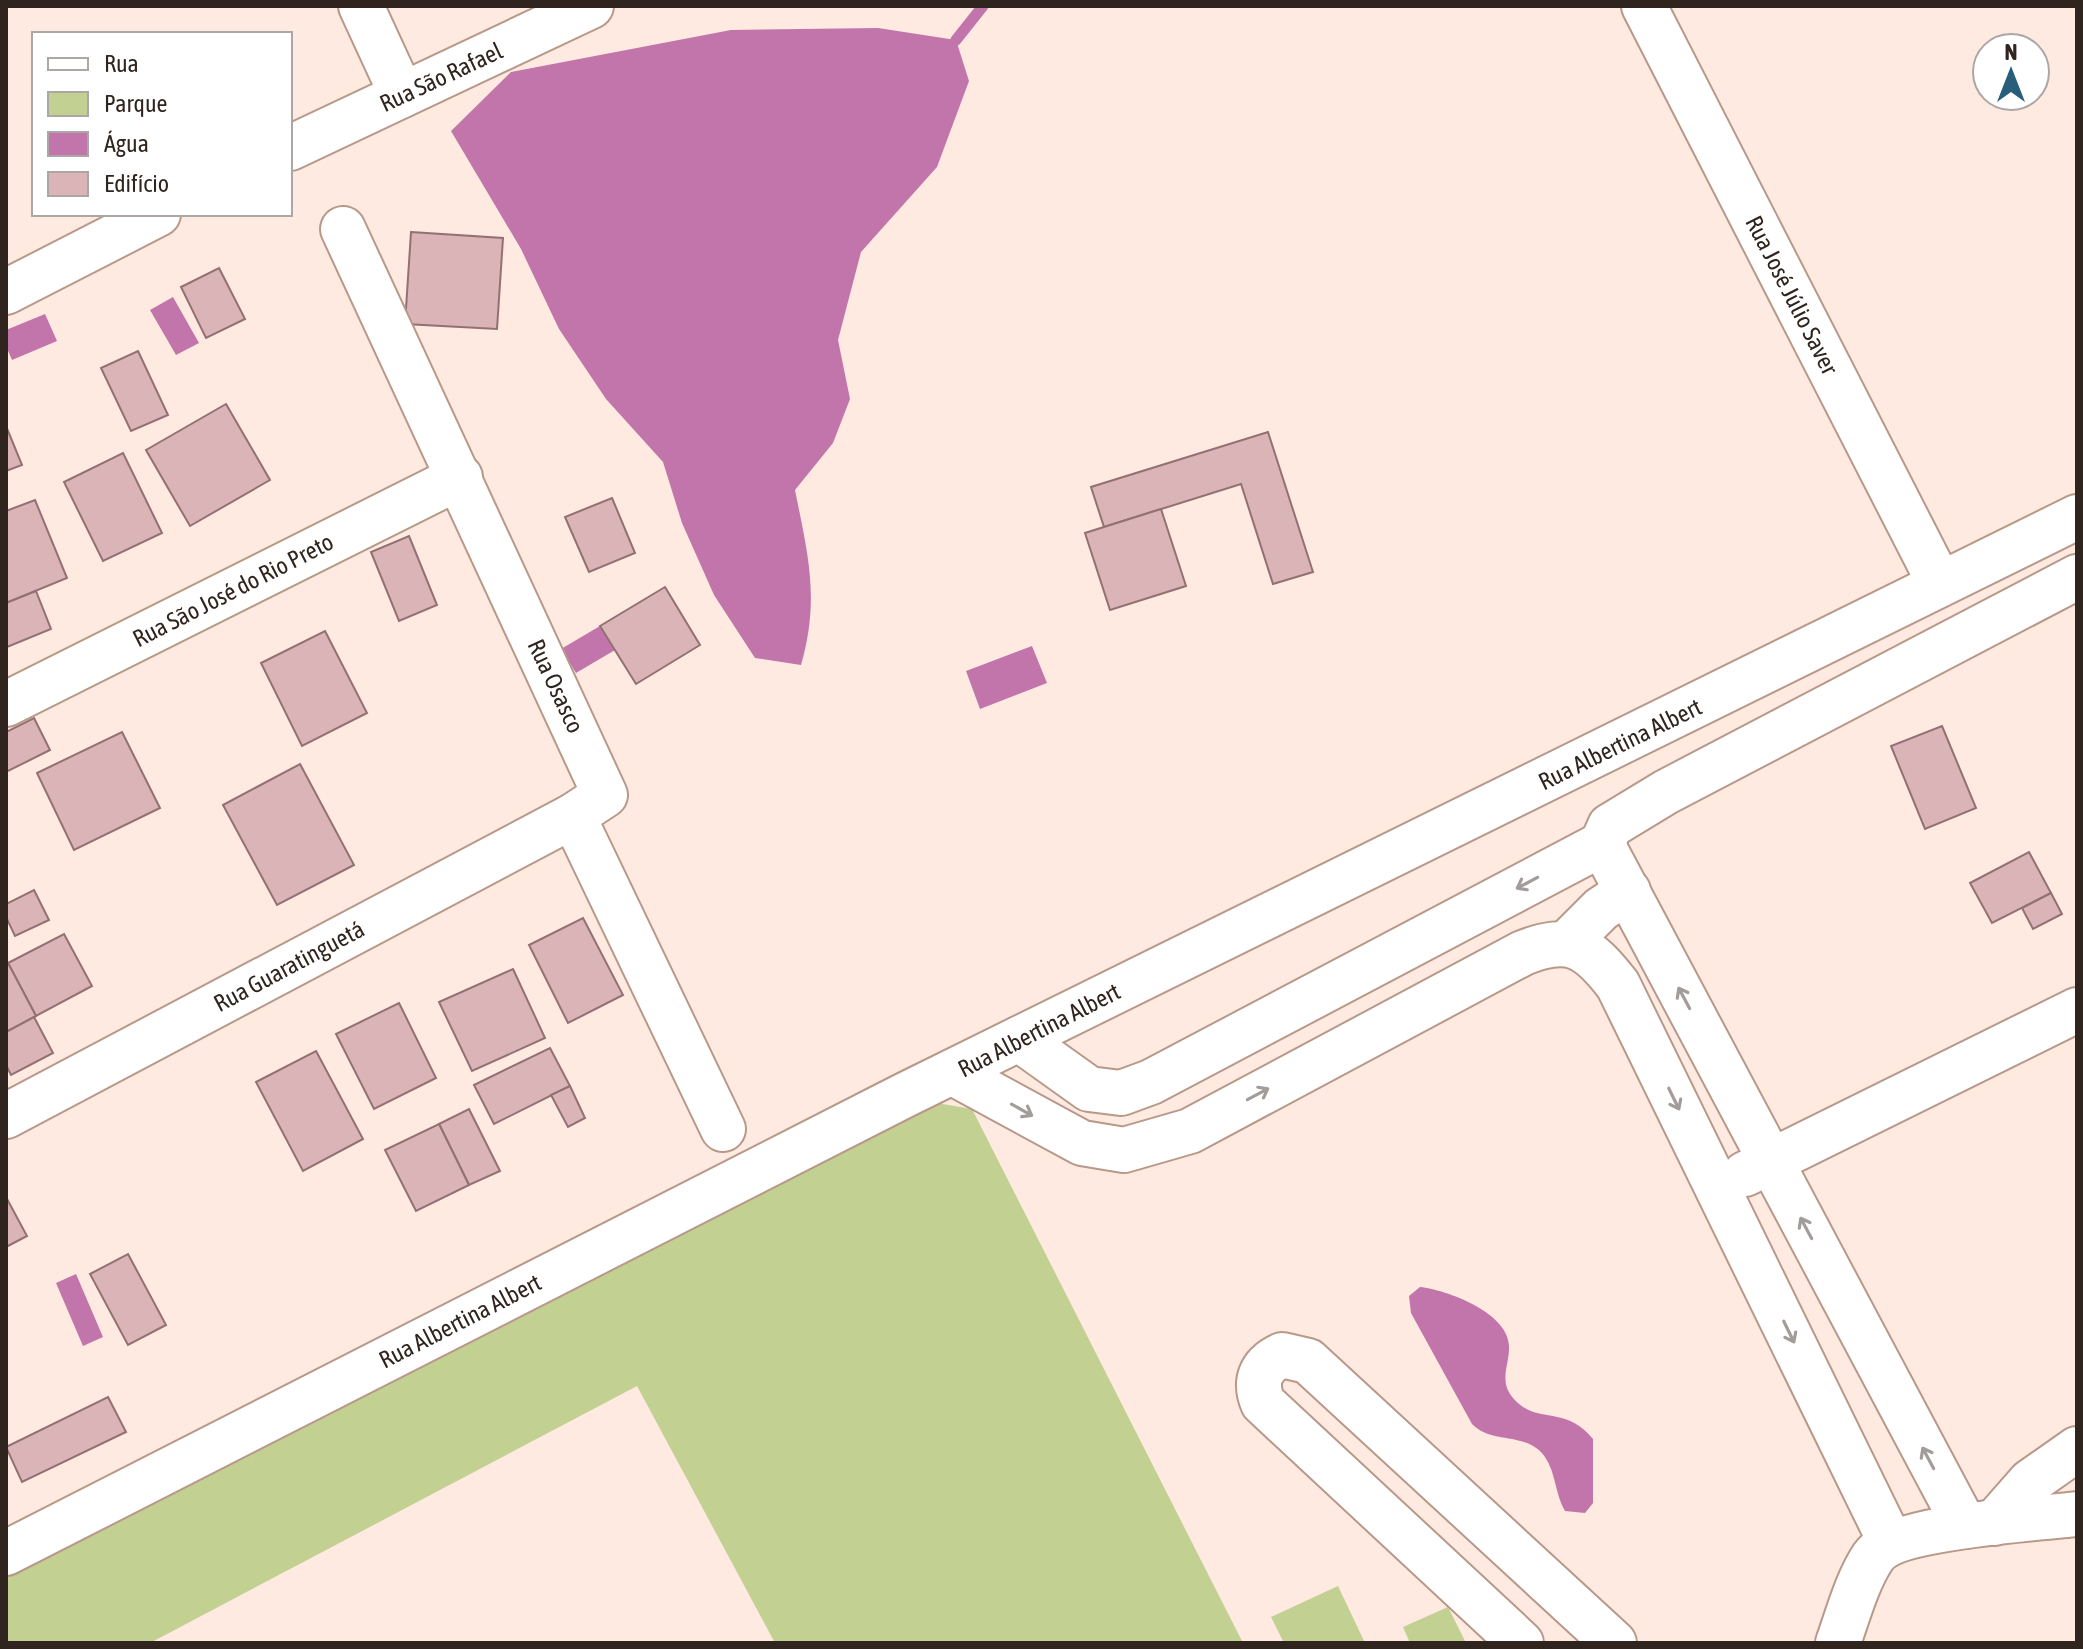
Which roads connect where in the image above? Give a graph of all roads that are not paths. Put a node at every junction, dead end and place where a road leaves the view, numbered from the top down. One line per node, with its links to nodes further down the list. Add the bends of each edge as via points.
1 (361, 6): 4 (street)
2 (591, 6): 4 (street, Rua São Rafael)
3 (1644, 6): 12 (street, Rua José Júlio Saver)
4 (402, 95): 5 (street, Rua São Rafael)
5 (292, 147)
6 (154, 216): 8 (street)
7 (343, 229): 9 (street, Rua Osasco)
8 (6, 292)
9 (460, 477): 13 (street, Rua São José do Rio Preto); 15 (street, Rua Osasco, via 605,795)
10 (2077, 517): 12 (street, Rua Albertina Albert)
11 (2077, 577): 16 (street, via 1666,792)
12 (1940, 584): 14 (street, Rua Albertina Albert)
13 (6, 704)
14 (1576, 767): 16 (street); 23 (street, Rua Albertina Albert)
15 (573, 816): 27 (street, Rua Guaratinguetá); 28 (street)
16 (1606, 835): 17 (street); 18 (street, one-way to 18)
17 (1628, 891): 19 (street); 30 (street, one-way to 17)
18 (1470, 913): 20 (street); 21 (street)
19 (1568, 942): 20 (street, via 1545,944); 31 (street, one-way to 31, via 1601,963 1618,985)
20 (1493, 969): 24 (street)
21 (1315, 995): 24 (street); 26 (street)
22 (2077, 1010): 30 (street)
23 (1019, 1039): 25 (street, Rua Albertina Albert); 26 (street, via 1089,1089 1121,1093)
24 (1332, 1054): 29 (street, one-way to 24)
25 (953, 1073): 29 (street, one-way to 29, via 1082,1143 1124,1150); 36 (street, Rua Albertina Albert)
26 (1168, 1073): 29 (street)
27 (6, 1116)
28 (723, 1129)
29 (1190, 1131)
30 (1771, 1161): 31 (street); 34 (street, one-way to 30)
31 (1718, 1187): 35 (street, one-way to 35)
32 (2077, 1449): 34 (street)
33 (2077, 1514): 34 (street)
34 (1979, 1525): 35 (street)
35 (1890, 1541): 39 (street, via 1874,1555)
36 (6, 1553)
37 (1521, 1643): 38 (street, via 1263,1403 1258,1384 1266,1365 1282,1355 1308,1361)
38 (1614, 1643)
39 (1838, 1643)

